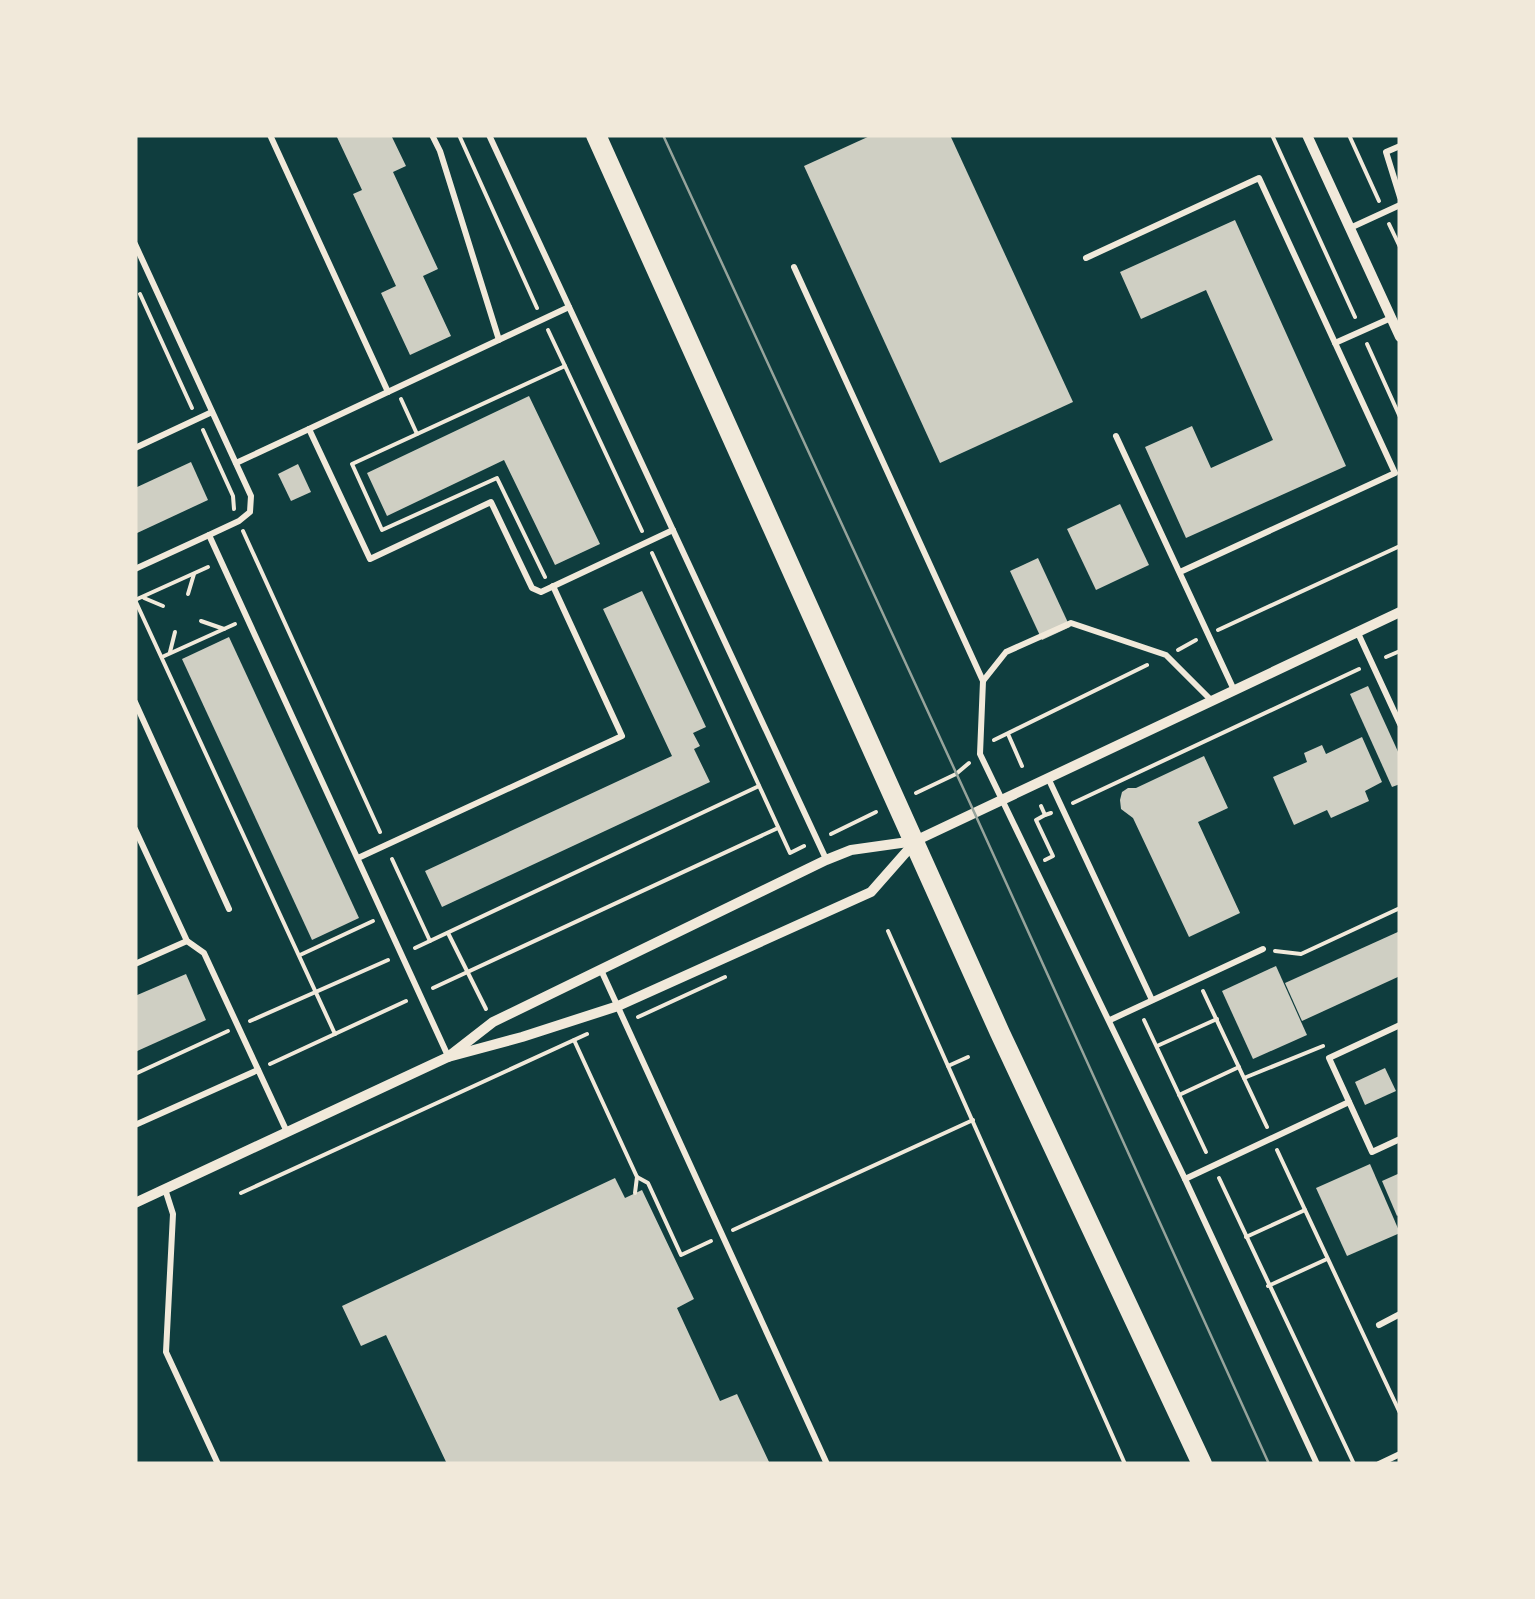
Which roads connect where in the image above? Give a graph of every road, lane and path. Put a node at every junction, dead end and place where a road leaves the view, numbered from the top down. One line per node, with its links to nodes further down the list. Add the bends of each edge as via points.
1 (270, 135): 27 (lane)
2 (432, 135): 24 (lane)
3 (458, 135): 21 (path)
4 (489, 135): 19 (lane)
5 (596, 135): 69 (highway)
6 (1272, 135): 22 (path)
7 (1307, 135): 13 (street)
8 (1349, 135): 12 (path)
9 (1400, 146): 10 (lane, via 1386,152)
10 (1400, 197)
11 (1400, 205): 12 (lane)
12 (1384, 212): 13 (lane); 15 (path)
13 (1350, 228): 20 (street)
14 (135, 244): 28 (lane)
15 (1400, 246)
16 (1086, 258): 25 (lane, via 1259,178)
17 (794, 267): 57 (lane)
18 (135, 282): 30 (path)
19 (569, 307): 21 (lane); 36 (lane)
20 (1391, 318): 22 (lane); 23 (street)
21 (542, 319): 24 (lane); 26 (path)
22 (1362, 331): 25 (lane); 29 (path)
23 (1400, 338)
24 (499, 340): 27 (lane)
25 (1335, 343): 41 (lane, via 1396,472)
26 (565, 366): 38 (path); 43 (path, via 352,464 382,530 497,478)
27 (388, 392): 31 (lane)
28 (212, 412): 30 (lane); 34 (lane)
29 (1400, 416)
30 (197, 419): 33 (lane); 35 (path)
31 (309, 429): 34 (lane); 43 (lane, via 370,560 492,502 532,588 540,592)
32 (1116, 436): 41 (lane)
33 (135, 448)
34 (236, 464): 35 (lane, via 251,496 250,512)
35 (238, 521): 37 (lane); 76 (path)
36 (673, 530): 38 (lane); 74 (lane)
37 (209, 535): 40 (lane); 77 (lane)
38 (647, 542): 43 (lane); 67 (path)
39 (211, 565): 42 (path)
40 (135, 569)
41 (1180, 572): 58 (lane)
42 (194, 573): 44 (path); 45 (path)
43 (550, 584): 76 (lane, via 622,736)
44 (188, 594)
45 (137, 599): 46 (path); 55 (path)
46 (163, 606)
47 (1400, 612): 51 (street)
48 (201, 621): 50 (path)
49 (237, 623): 50 (path)
50 (224, 629): 54 (path)
51 (1357, 631): 56 (lane); 58 (street)
52 (175, 632): 54 (path)
53 (1400, 652): 56 (path)
54 (169, 654): 55 (path)
55 (162, 657): 88 (path)
56 (1372, 663): 61 (lane); 71 (path)
57 (983, 681): 59 (lane, via 1006,652 1071,623 1166,656); 64 (lane)
58 (1234, 690): 59 (street)
59 (1212, 700): 66 (street)
60 (135, 702): 79 (lane)
61 (1400, 724)
62 (1006, 732): 65 (path)
63 (997, 737): 64 (path)
64 (980, 754): 68 (lane); 69 (path, via 956,774)
65 (1022, 766)
66 (1049, 780): 68 (street); 71 (lane)
67 (758, 786): 72 (path); 83 (path)
68 (1004, 801): 75 (street); 100 (lane)
69 (898, 802): 74 (path); 75 (highway)
70 (1041, 806): 71 (path, via 1045,816)
71 (1062, 808): 96 (lane)
72 (778, 828): 74 (path, via 790,853); 91 (path)
73 (135, 829): 84 (lane)
74 (817, 840): 78 (lane)
75 (916, 841): 78 (street); 97 (street, via 871,892); 144 (highway)
76 (386, 845): 77 (lane); 85 (path)
77 (358, 858): 87 (lane)
78 (826, 860): 90 (street)
79 (229, 908)
80 (1400, 908): 86 (path, via 1301,954)
81 (373, 921): 88 (path)
82 (888, 931): 113 (path)
83 (448, 933): 85 (path); 91 (path)
84 (188, 941): 89 (lane); 104 (lane, via 204,953)
85 (430, 941): 87 (path)
86 (1262, 949): 93 (lane)
87 (402, 954): 94 (path); 95 (lane)
88 (299, 956): 94 (path)
89 (135, 964)
90 (600, 969): 97 (lane); 101 (street)
91 (468, 973): 95 (path); 101 (path)
92 (734, 973): 102 (path)
93 (1198, 979): 96 (lane); 99 (path)
94 (316, 992): 104 (path); 106 (path)
95 (420, 994): 106 (path); 111 (lane)
96 (1152, 1000): 98 (lane)
97 (618, 1006): 102 (lane); 107 (street)
98 (1139, 1006): 100 (lane); 109 (path)
99 (1217, 1019): 109 (path); 114 (path)
100 (1110, 1020): 126 (lane)
101 (493, 1022): 111 (street)
102 (626, 1023): 132 (lane)
103 (1400, 1025): 118 (lane, via 1328,1058)
104 (239, 1026): 115 (lane); 116 (path)
105 (591, 1032): 108 (path)
106 (336, 1034): 115 (path)
107 (522, 1037): 110 (path); 111 (street)
108 (574, 1040): 110 (path); 125 (path)
109 (1157, 1047): 117 (path)
110 (553, 1050): 128 (path)
111 (448, 1057): 121 (street)
112 (968, 1057): 113 (path)
113 (948, 1066): 119 (path)
114 (1239, 1067): 117 (path); 122 (path)
115 (258, 1070): 120 (lane); 121 (lane)
116 (135, 1074)
117 (1180, 1095): 124 (path)
118 (1349, 1102): 122 (lane); 123 (lane, via 1372,1152)
119 (973, 1120): 132 (path); 140 (path)
120 (135, 1125)
121 (287, 1132): 127 (street)
122 (1272, 1138): 124 (lane); 131 (path)
123 (1400, 1139)
124 (1214, 1166): 126 (lane); 133 (path)
125 (637, 1177): 129 (path); 132 (path, via 648,1183 682,1255)
126 (1186, 1179): 145 (lane)
127 (165, 1189): 130 (street); 141 (lane, via 173,1214 166,1352)
128 (242, 1193)
129 (635, 1193)
130 (135, 1202)
131 (1305, 1210): 133 (path); 134 (path)
132 (722, 1235): 142 (lane)
133 (1246, 1237): 135 (path)
134 (1327, 1258): 135 (path); 138 (path)
135 (1268, 1286): 146 (path)
136 (1400, 1314): 137 (lane)
137 (1379, 1324)
138 (1400, 1413)
139 (1400, 1454): 147 (lane)
140 (1125, 1462): 143 (path)
141 (218, 1464)
142 (827, 1464)
143 (1115, 1464)
144 (1202, 1464)
145 (1317, 1464)
146 (1354, 1464)
147 (1379, 1464)

